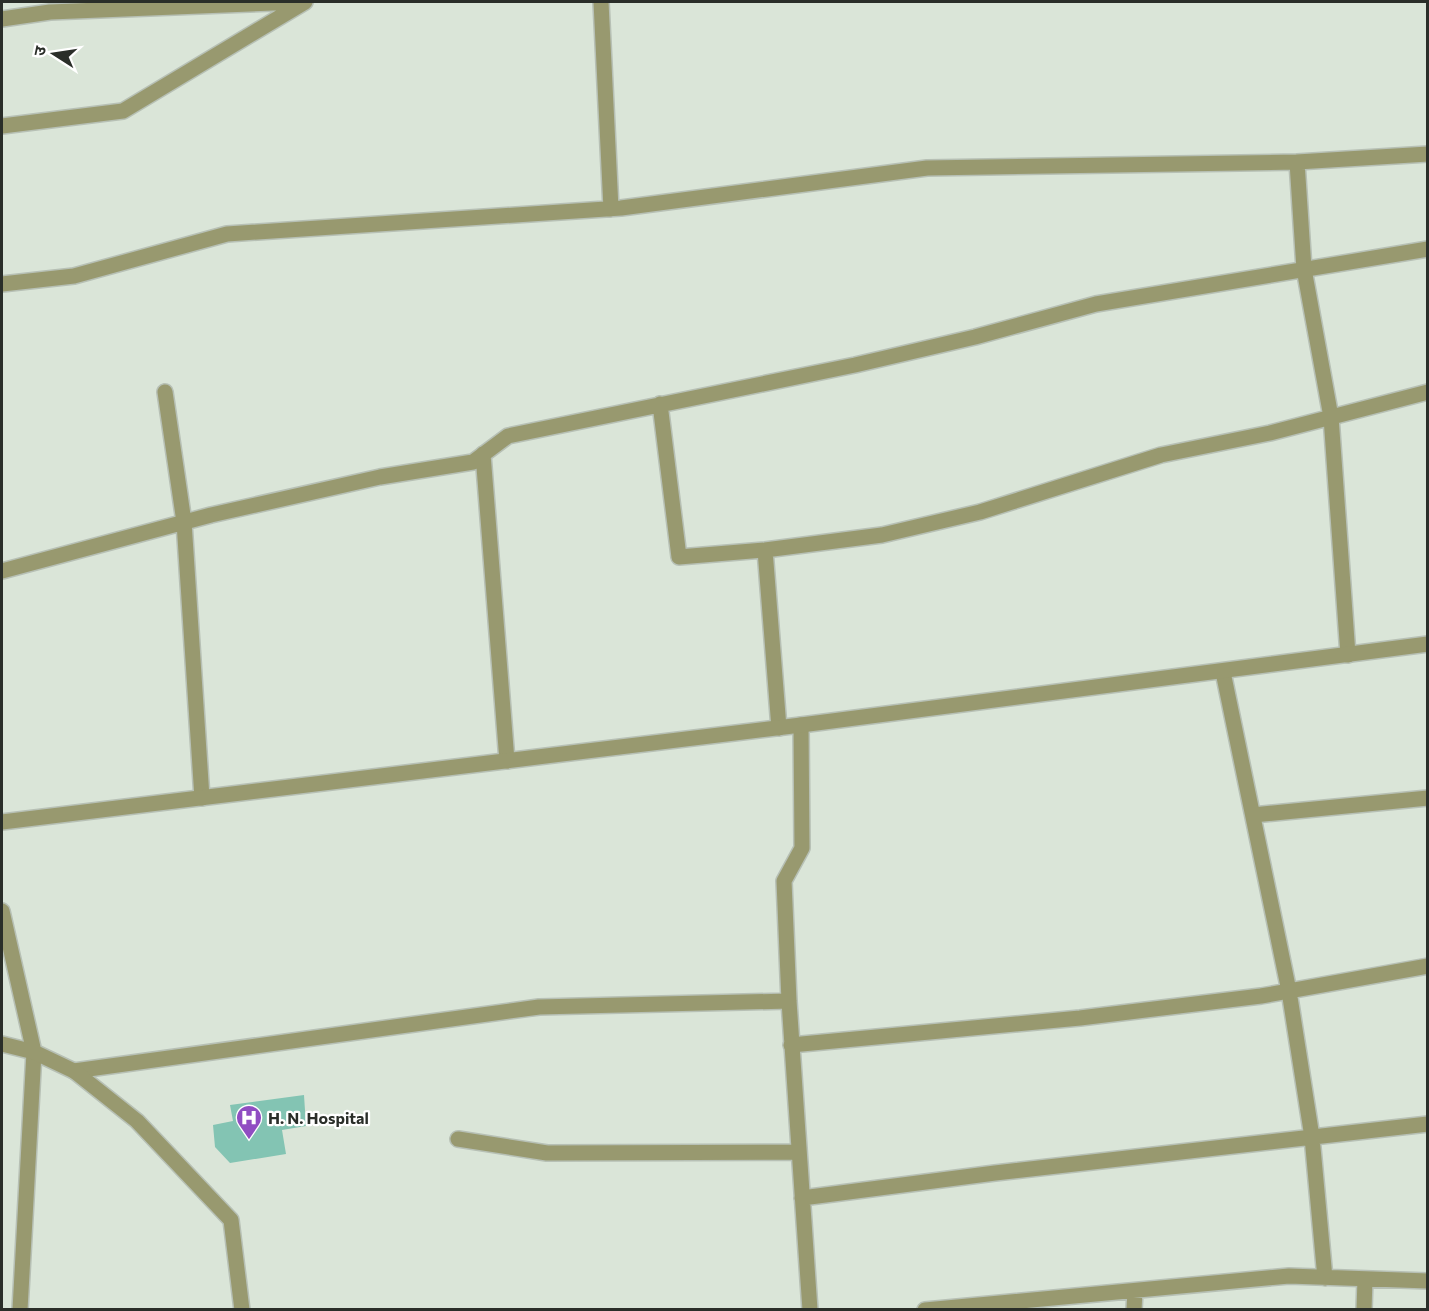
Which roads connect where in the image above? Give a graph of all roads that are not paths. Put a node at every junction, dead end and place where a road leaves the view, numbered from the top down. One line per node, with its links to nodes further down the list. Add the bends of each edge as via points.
1 (298, 2): 4 (street, via 50,12)
2 (305, 2): 5 (street, via 123,111)
3 (601, 2): 8 (street)
4 (2, 19)
5 (2, 126)
6 (1428, 154): 7 (street)
7 (1297, 162): 8 (street, via 927,168); 10 (street)
8 (610, 209): 11 (street, via 227,234 74,276)
9 (1428, 249): 10 (street)
10 (1304, 269): 14 (street, via 1096,304 855,365); 15 (street)
11 (2, 284)
12 (165, 392): 17 (street)
13 (1428, 392): 15 (street)
14 (660, 404): 16 (street, via 508,436); 18 (street, via 679,556)
15 (1331, 417): 18 (street, via 1161,456 980,512 882,536); 21 (street)
16 (483, 454): 17 (street, via 473,462 380,477); 25 (street)
17 (183, 522): 19 (street); 26 (street)
18 (765, 550): 24 (street)
19 (2, 571)
20 (1428, 644): 21 (street)
21 (1348, 655): 22 (street)
22 (1223, 672): 23 (street); 28 (street)
23 (801, 725): 24 (street); 33 (street, via 802,848 784,881)
24 (779, 728): 25 (street)
25 (507, 761): 26 (street)
26 (202, 798): 29 (street)
27 (1428, 798): 28 (street)
28 (1253, 814): 32 (street)
29 (2, 822)
30 (2, 911): 36 (street)
31 (1428, 966): 32 (street)
32 (1289, 991): 35 (street, via 1080,1018); 39 (street)
33 (789, 1001): 35 (street); 37 (street, via 539,1007)
34 (2, 1044): 36 (street)
35 (791, 1045): 41 (street)
36 (34, 1052): 37 (street); 47 (street)
37 (74, 1071): 48 (street, via 137,1121 231,1220)
38 (1428, 1124): 39 (street)
39 (1312, 1137): 42 (street); 43 (street)
40 (458, 1139): 41 (street, via 547,1154)
41 (799, 1152): 42 (street)
42 (802, 1198): 49 (street)
43 (1325, 1278): 44 (street); 46 (street, via 1288,1276)
44 (1365, 1279): 45 (street); 52 (street)
45 (1428, 1281)
46 (1135, 1291): 50 (street); 51 (street)
47 (20, 1310)
48 (242, 1310)
49 (810, 1310)
50 (925, 1310)
51 (1134, 1310)
52 (1364, 1310)

